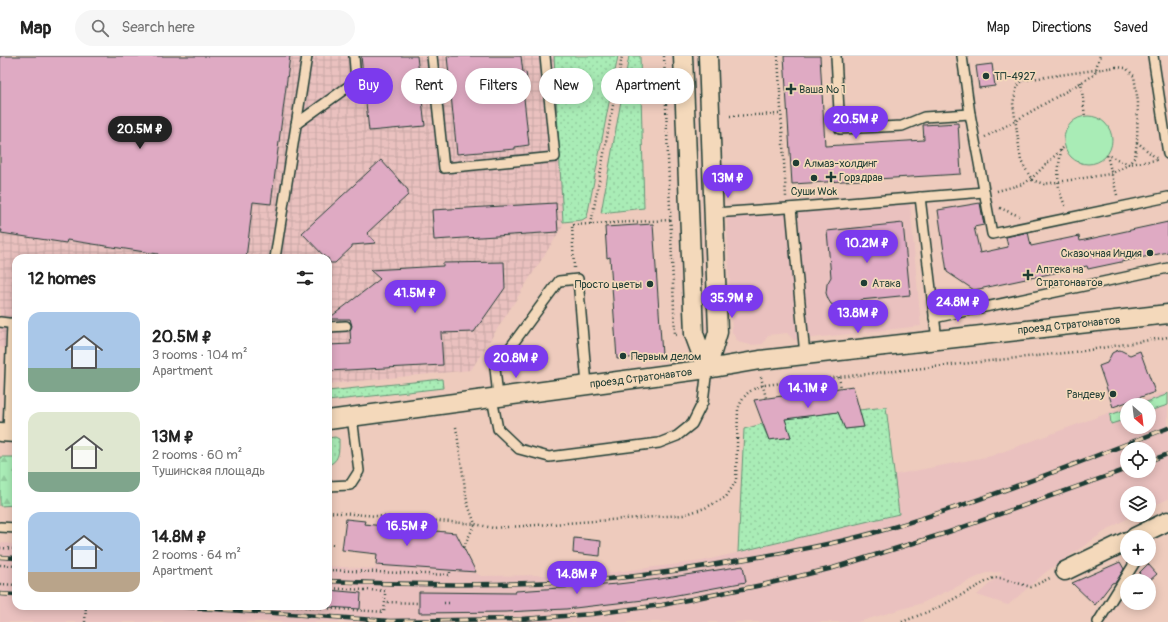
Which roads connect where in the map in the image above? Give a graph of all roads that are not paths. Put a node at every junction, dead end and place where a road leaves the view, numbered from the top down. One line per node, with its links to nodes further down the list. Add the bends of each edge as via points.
1 (307, 56): 11 (lane)
2 (354, 56): 11 (lane, via 356,81)
3 (432, 56): 4 (lane, via 444,168 555,157)
4 (545, 56)
5 (683, 56): 29 (street, via 694,334)
6 (708, 56): 17 (street)
7 (836, 56): 10 (lane, via 840,129 902,126 924,117)
8 (962, 56): 10 (lane)
9 (1153, 56): 12 (lane)
10 (970, 114): 13 (lane)
11 (296, 124): 18 (lane)
12 (1165, 156)
13 (985, 196): 14 (lane); 15 (lane, via 992,234)
14 (920, 197): 16 (lane); 21 (lane)
15 (1168, 197)
16 (789, 208): 17 (lane); 27 (lane)
17 (714, 213): 29 (street, via 718,332)
18 (276, 254)
19 (1168, 268): 21 (lane)
20 (1168, 314): 26 (street, проезд Стратонавтов)
21 (934, 318): 26 (lane)
22 (0, 322): 23 (lane)
23 (12, 323)
24 (346, 326): 25 (lane)
25 (332, 327)
26 (937, 340): 27 (street, проезд Стратонавтов)
27 (805, 355): 29 (street, проезд Стратонавтов)
28 (12, 359): 34 (lane)
29 (708, 369): 30 (street, проезд Стратонавтов); 31 (lane, via 703,402 692,424 677,436 659,443 549,457 519,449 498,429)
30 (587, 385): 31 (street, проезд Стратонавтов); 31 (lane, via 578,279 559,281 495,368)
31 (495, 397): 32 (street, проезд Стратонавтов)
32 (352, 417): 33 (street, проезд Стратонавтов); 35 (lane, via 359,471 350,485)
33 (332, 420)
34 (8, 432)
35 (332, 486)
36 (1164, 523): 39 (street); 40 (lane)
37 (0, 527): 38 (lane)
38 (12, 528)
39 (1150, 530)
40 (1156, 533)
41 (1120, 544): 43 (street)
42 (1133, 566): 44 (lane)
43 (1065, 571)
44 (1098, 622)

